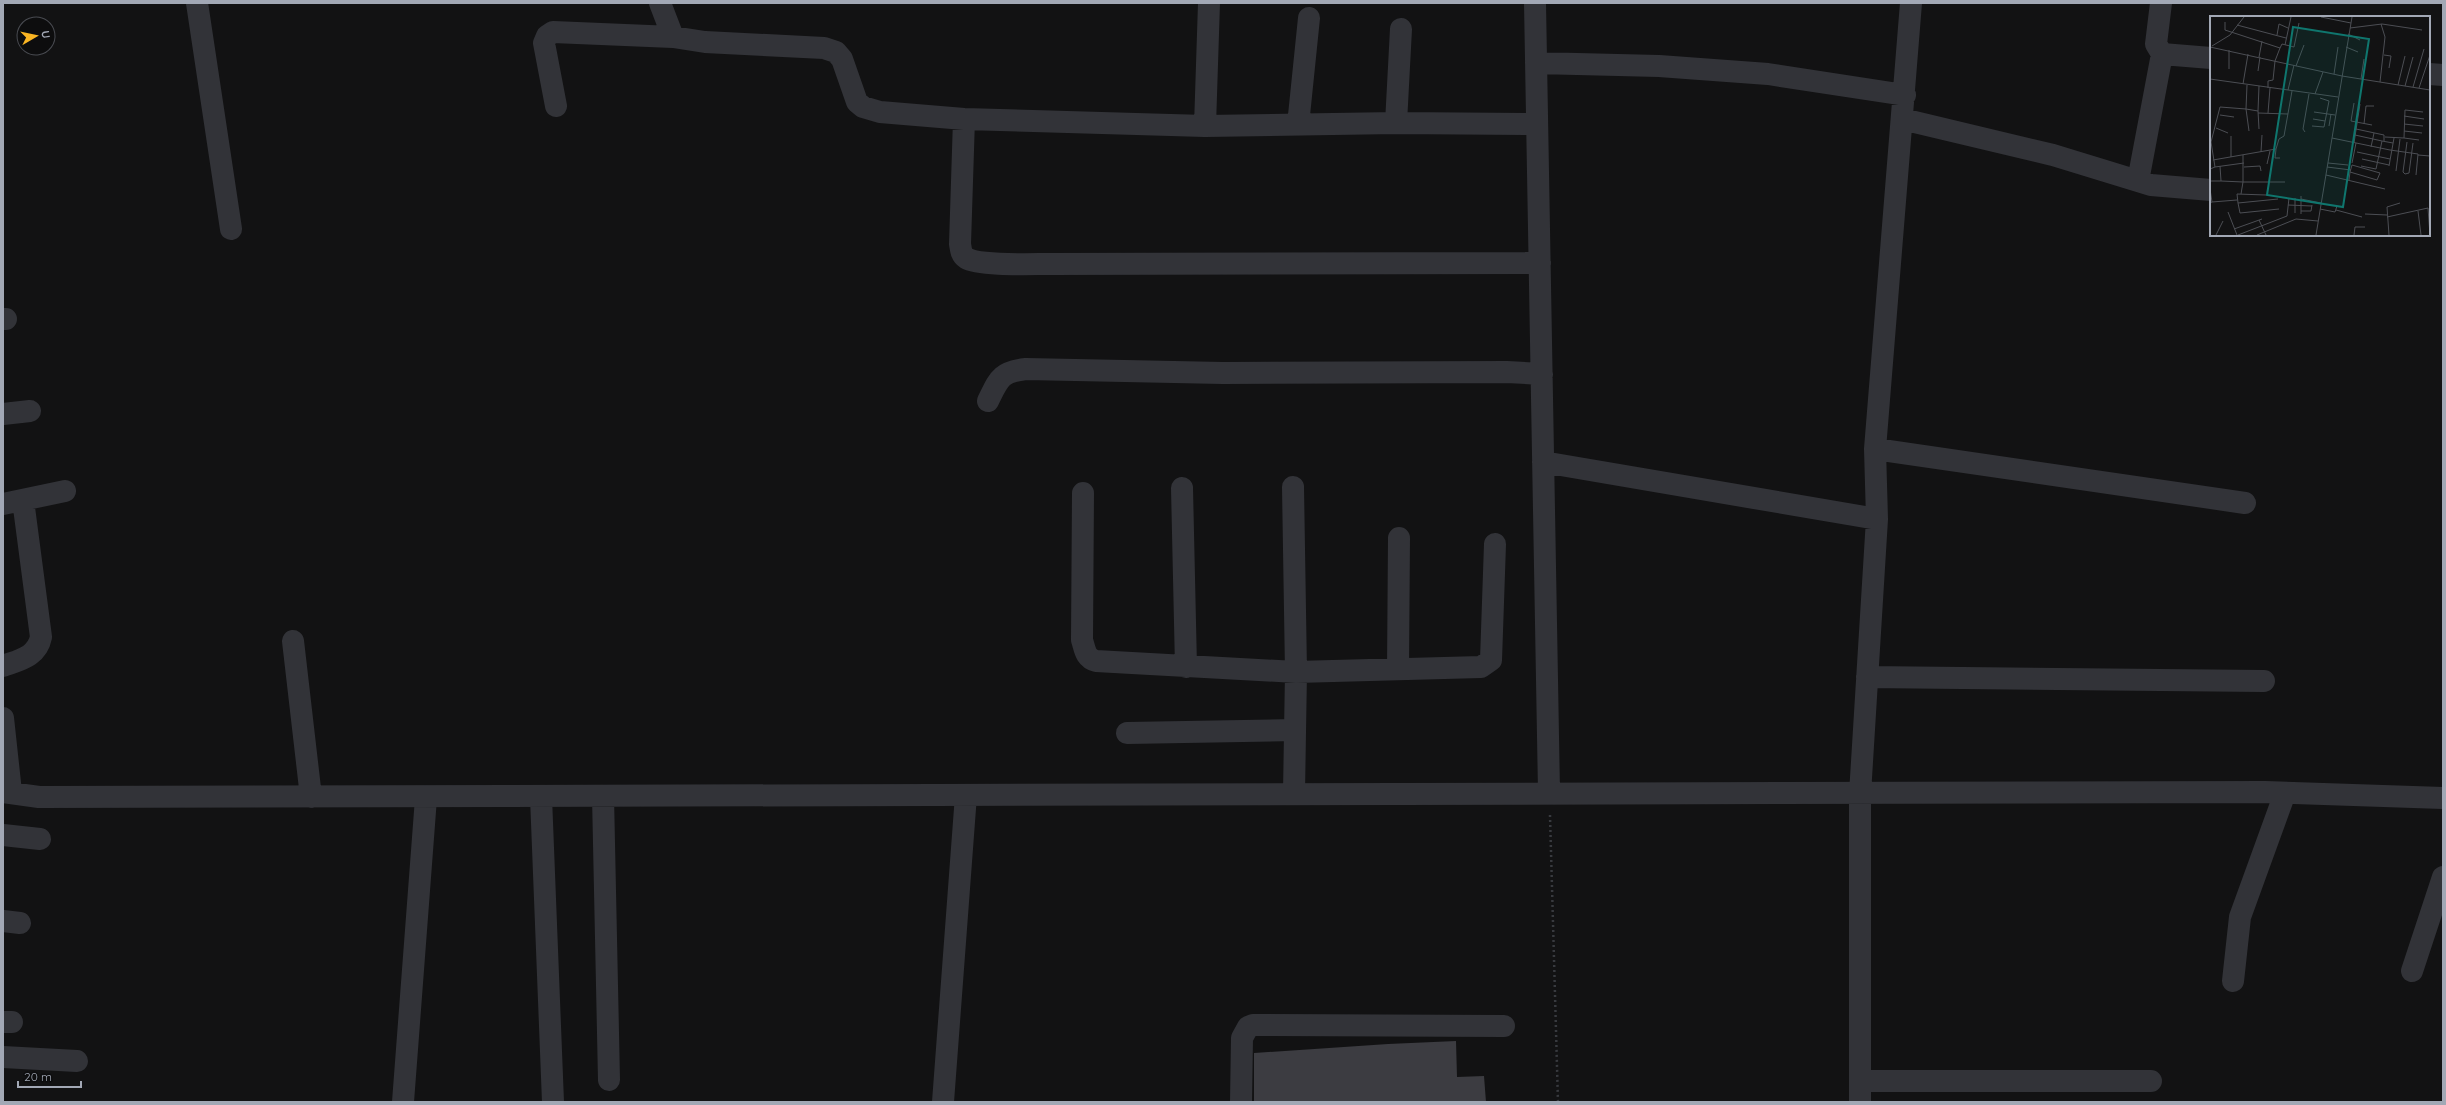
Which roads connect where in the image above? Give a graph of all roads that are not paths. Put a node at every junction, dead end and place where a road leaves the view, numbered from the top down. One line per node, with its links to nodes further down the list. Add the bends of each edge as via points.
1 (197, 3): 25 (street)
2 (660, 3): 9 (street)
3 (1210, 3): 22 (street)
4 (1535, 3): 12 (street)
5 (1912, 3): 15 (street)
6 (2161, 3): 10 (street, via 2156,44)
7 (1309, 18): 21 (street)
8 (1401, 29): 19 (street)
9 (673, 37): 16 (street, via 553,32 547,36 544,43); 17 (street, via 705,42 824,48 836,52 842,59 853,95 863,107 880,112)
10 (2162, 54): 11 (street); 23 (street)
11 (2210, 58)
12 (1536, 63): 15 (street, via 1714,69 1768,74); 20 (street)
13 (2430, 74): 14 (street)
14 (2443, 75)
15 (1897, 93): 18 (street)
16 (556, 106)
17 (964, 119): 22 (street); 26 (street, via 960,244 961,252 967,259 1048,264)
18 (1902, 119): 23 (street, via 2052,154); 31 (street)
19 (1396, 123): 20 (street); 21 (street)
20 (1524, 124): 26 (street)
21 (1298, 125): 22 (street)
22 (1205, 126)
23 (2138, 182): 24 (street, via 2183,189)
24 (2210, 190)
25 (231, 229)
26 (1535, 263): 27 (street)
27 (1536, 374): 28 (street, via 1223,373 1026,369 1011,371 1000,378); 32 (street)
28 (988, 401)
29 (30, 411): 30 (street)
30 (3, 414)
31 (1875, 449): 38 (street); 39 (street)
32 (1543, 462): 39 (street); 54 (street)
33 (1293, 487): 46 (street)
34 (1182, 488): 44 (street)
35 (65, 491): 37 (street)
36 (1083, 493): 44 (street, via 1082,640 1086,654 1096,661)
37 (13, 502): 43 (street, via 41,637 34,653)
38 (2245, 503)
39 (1865, 517): 47 (street)
40 (1399, 538): 45 (street)
41 (1495, 544): 45 (street, via 1491,660 1481,667)
42 (293, 641): 59 (street)
43 (3, 666)
44 (1186, 667): 46 (street)
45 (1398, 670): 46 (street)
46 (1296, 672): 50 (street)
47 (1867, 677): 48 (street); 56 (street)
48 (2264, 681)
49 (3, 718): 52 (street)
50 (1295, 730): 51 (street); 53 (street)
51 (1127, 733)
52 (7, 792): 59 (street, via 39,796)
53 (1294, 793): 54 (street); 57 (street)
54 (1533, 793): 56 (street)
55 (2285, 793): 56 (street); 62 (street); 67 (street, via 2240,917)
56 (1846, 794): 73 (street)
57 (966, 795): 58 (street); 76 (street)
58 (603, 796): 60 (street); 71 (street)
59 (311, 797): 61 (street)
60 (541, 797): 61 (street); 75 (street)
61 (426, 798): 74 (street)
62 (2443, 798)
63 (3, 835): 64 (street)
64 (40, 839)
65 (2443, 877): 66 (street)
66 (2412, 971)
67 (2233, 981)
68 (1504, 1026): 77 (street, via 1253,1025 1248,1027 1242,1038)
69 (3, 1057): 70 (street)
70 (77, 1061)
71 (609, 1080)
72 (2151, 1081): 73 (street)
73 (1860, 1092)
74 (403, 1102)
75 (553, 1102)
76 (943, 1102)
77 (1241, 1102)

